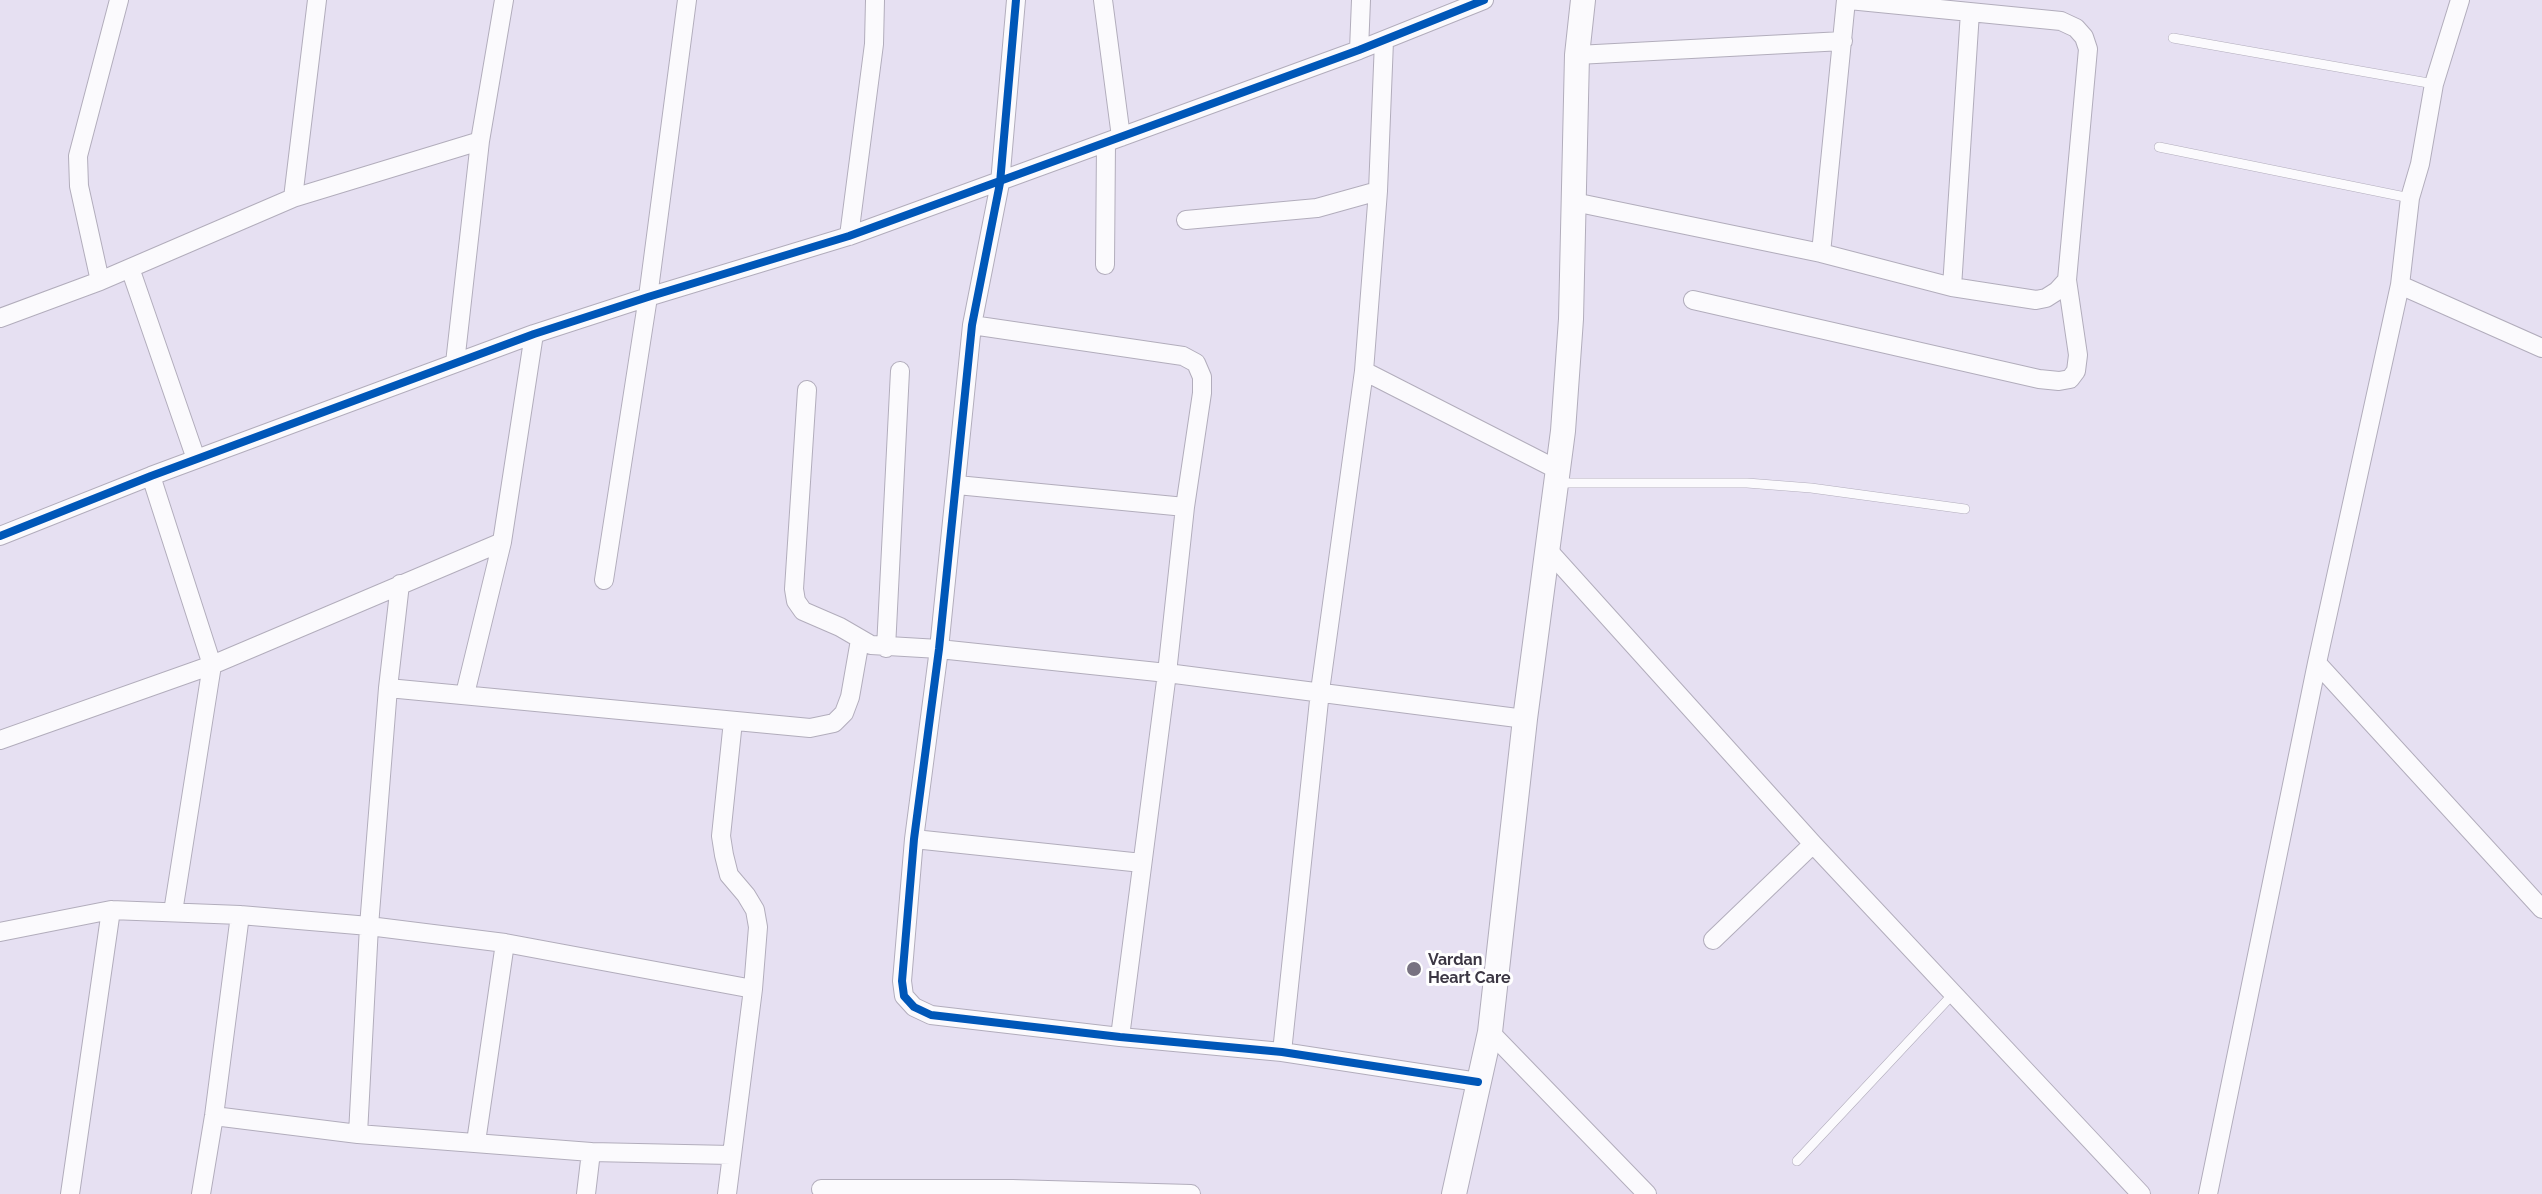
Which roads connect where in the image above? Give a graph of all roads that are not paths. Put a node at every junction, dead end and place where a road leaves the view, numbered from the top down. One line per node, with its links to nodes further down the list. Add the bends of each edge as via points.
1 (119, 0): 34 (street, via 78,156 79,186)
2 (317, 0): 25 (street)
3 (504, 0): 21 (street)
4 (687, 0): 37 (street)
5 (875, 0): 29 (street, via 874,44)
6 (1017, 0): 23 (street)
7 (1103, 0): 20 (street)
8 (1361, 0): 17 (street)
9 (1484, 0): 15 (street)
10 (1583, 0): 18 (street)
11 (1848, 0): 13 (street); 16 (street)
12 (2460, 0): 19 (street)
13 (1970, 12): 33 (street, via 2061,21 2084,37 2088,49); 36 (street)
14 (2173, 38): 19 (lane)
15 (1384, 41): 17 (street); 24 (street)
16 (1843, 41): 18 (street); 30 (street)
17 (1359, 50): 20 (street)
18 (1577, 55): 27 (street)
19 (2434, 84): 26 (street)
20 (1114, 140): 23 (street); 31 (street)
21 (480, 141): 25 (street); 43 (street)
22 (2159, 147): 26 (lane)
23 (1000, 183): 29 (street); 40 (street)
24 (1378, 191): 28 (street, via 1317,208); 45 (street)
25 (293, 198): 32 (street)
26 (2410, 198): 35 (street)
27 (1574, 202): 30 (street); 49 (street, via 1571,319)
28 (1186, 220)
29 (849, 237): 37 (street)
30 (1821, 253): 36 (street)
31 (1106, 265)
32 (130, 268): 34 (street); 47 (street)
33 (2067, 280): 36 (street, via 2057,291 2036,300); 38 (street, via 2078,355 2076,371 2070,379 2060,381)
34 (100, 281): 39 (street)
35 (2400, 285): 42 (street); 61 (street)
36 (1952, 287)
37 (648, 297): 41 (street); 56 (street)
38 (1693, 300)
39 (0, 318)
40 (972, 325): 50 (street); 51 (street, via 1183,356 1196,363 1202,377 1202,393)
41 (534, 334): 43 (street); 54 (street)
42 (2542, 348)
43 (455, 363): 47 (street)
44 (900, 370): 59 (street)
45 (1364, 371): 49 (street); 65 (street)
46 (807, 390): 58 (street, via 796,601 803,611)
47 (196, 459): 48 (street)
48 (152, 476): 53 (street); 62 (street)
49 (1557, 477): 52 (lane, via 1811,488); 55 (street)
50 (957, 485): 51 (street); 60 (street)
51 (1185, 507): 63 (street)
52 (1965, 509)
53 (0, 536)
54 (502, 542): 57 (street); 66 (street)
55 (1547, 549): 67 (street); 71 (street)
56 (604, 580)
57 (400, 584): 62 (street); 64 (street)
58 (860, 640): 59 (street); 68 (street, via 850,697 844,713 834,723 810,728)
59 (886, 648): 60 (street)
60 (939, 649): 63 (street); 70 (street)
61 (2317, 663): 73 (street); 104 (street)
62 (212, 665): 69 (street); 75 (street)
63 (1167, 673): 65 (street); 72 (street)
64 (388, 688): 66 (street); 77 (street)
65 (1320, 691): 67 (street); 85 (street)
66 (465, 694): 68 (street)
67 (1525, 719): 83 (street)
68 (733, 721): 81 (street, via 721,836 729,875 755,910 758,927)
69 (0, 740)
70 (914, 838): 72 (street); 84 (street, via 903,981 904,996 914,1007 931,1015)
71 (1813, 844): 79 (street); 82 (street)
72 (1142, 863): 84 (street)
73 (2542, 909)
74 (111, 910): 75 (street); 78 (street); 96 (street)
75 (173, 912): 76 (street)
76 (240, 915): 77 (street); 87 (street)
77 (369, 926): 80 (street); 88 (street)
78 (0, 932)
79 (1713, 940)
80 (505, 943): 81 (street); 89 (street)
81 (753, 989): 91 (street)
82 (1953, 994): 92 (lane); 103 (street)
83 (1490, 1032): 86 (street); 102 (street)
84 (1120, 1037): 85 (street)
85 (1282, 1052): 86 (street)
86 (1478, 1082): 101 (street)
87 (214, 1116): 88 (street); 97 (street)
88 (358, 1134): 89 (street)
89 (476, 1142): 90 (street)
90 (591, 1152): 91 (street); 98 (street)
91 (731, 1155): 99 (street)
92 (1797, 1161)
93 (821, 1189): 94 (street)
94 (1012, 1191): 95 (street)
95 (1168, 1193): 100 (street)
96 (70, 1194)
97 (201, 1194)
98 (586, 1194)
99 (727, 1194)
100 (1191, 1194)
101 (1454, 1194)
102 (1647, 1194)
103 (2141, 1194)
104 (2208, 1194)

